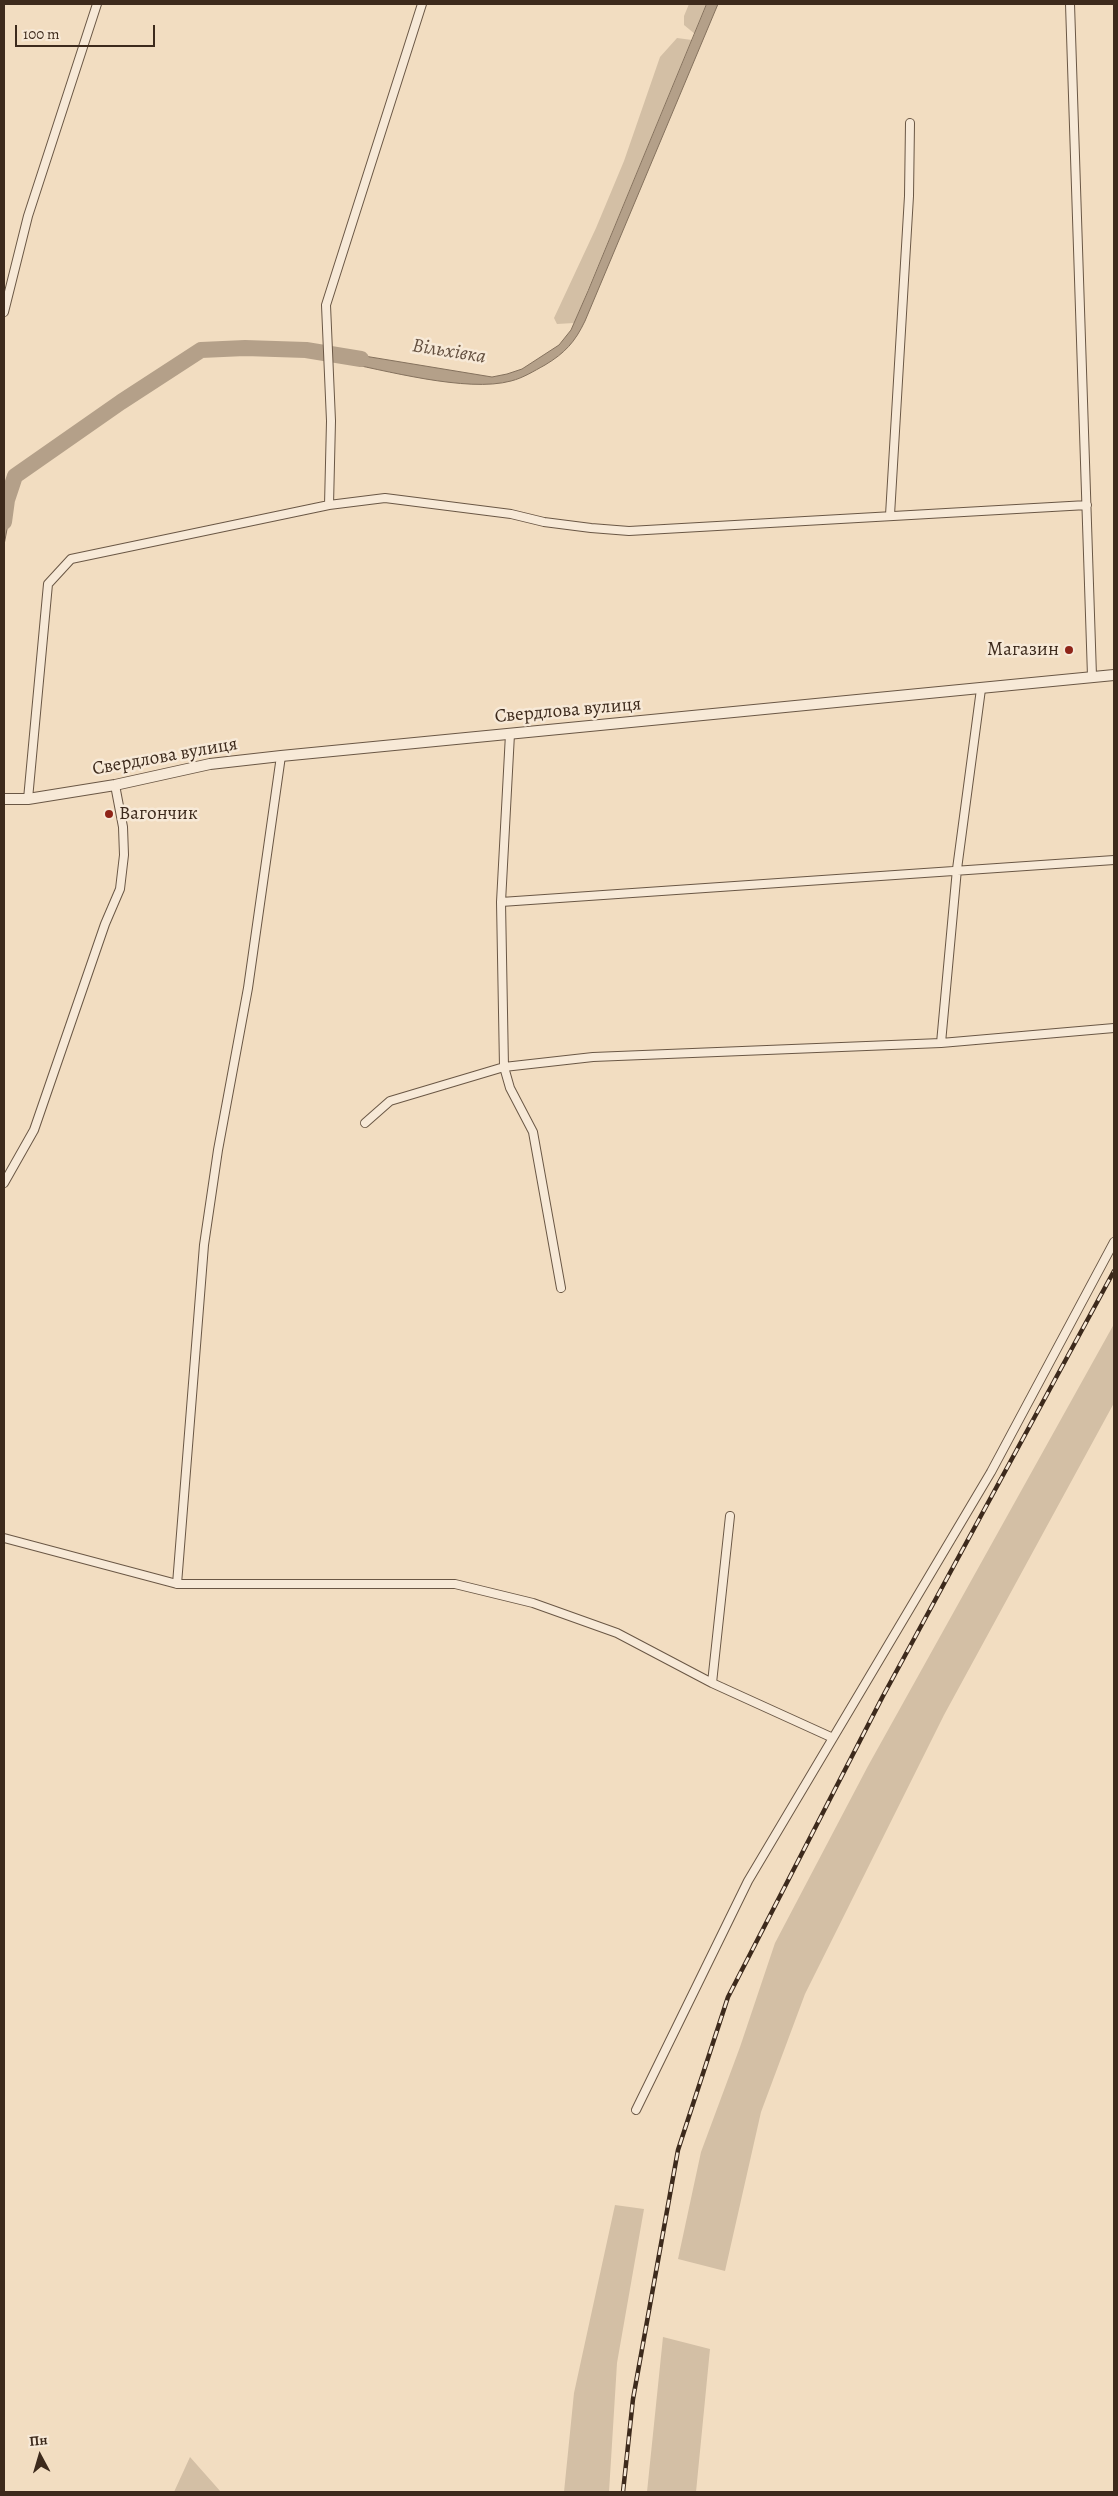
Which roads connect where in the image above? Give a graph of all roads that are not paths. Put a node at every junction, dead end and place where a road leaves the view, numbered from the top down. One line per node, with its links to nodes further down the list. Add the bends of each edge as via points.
1 (97, 4): 5 (street, via 28,216)
2 (422, 4): 6 (street, via 326,305 330,386)
3 (1070, 4): 7 (street)
4 (910, 123): 8 (street, via 910,196)
5 (4, 312)
6 (329, 505): 8 (street, via 385,498 629,531); 16 (street, via 71,558 48,584)
7 (1087, 505): 8 (street); 10 (street)
8 (890, 515)
9 (1114, 674): 10 (street, Свердлова вулиця)
10 (1092, 676): 11 (street, Свердлова вулиця)
11 (981, 689): 12 (street, Свердлова вулиця); 18 (street)
12 (510, 734): 13 (street, Свердлова вулиця); 19 (street)
13 (281, 756): 14 (street, Свердлова вулиця, via 210,764); 29 (street, via 248,988 204,1245)
14 (114, 786): 16 (street, Свердлова вулиця); 24 (street, via 123,836 120,889 34,1130)
15 (6, 799): 16 (street, Свердлова вулиця)
16 (28, 799)
17 (1114, 860): 18 (street)
18 (957, 869): 19 (street); 21 (street)
19 (501, 902): 22 (street)
20 (1114, 1028): 21 (street)
21 (941, 1043): 22 (street, via 594,1057)
22 (504, 1067): 23 (street, via 390,1100); 26 (street, via 510,1088 533,1132)
23 (365, 1123)
24 (4, 1183)
25 (1114, 1242): 31 (street, via 992,1472)
26 (561, 1288)
27 (730, 1516): 30 (street)
28 (4, 1538): 29 (street)
29 (177, 1584): 30 (street, via 454,1584 534,1603 618,1633)
30 (712, 1684): 31 (street)
31 (833, 1738): 32 (street, via 748,1881)
32 (636, 2110)

